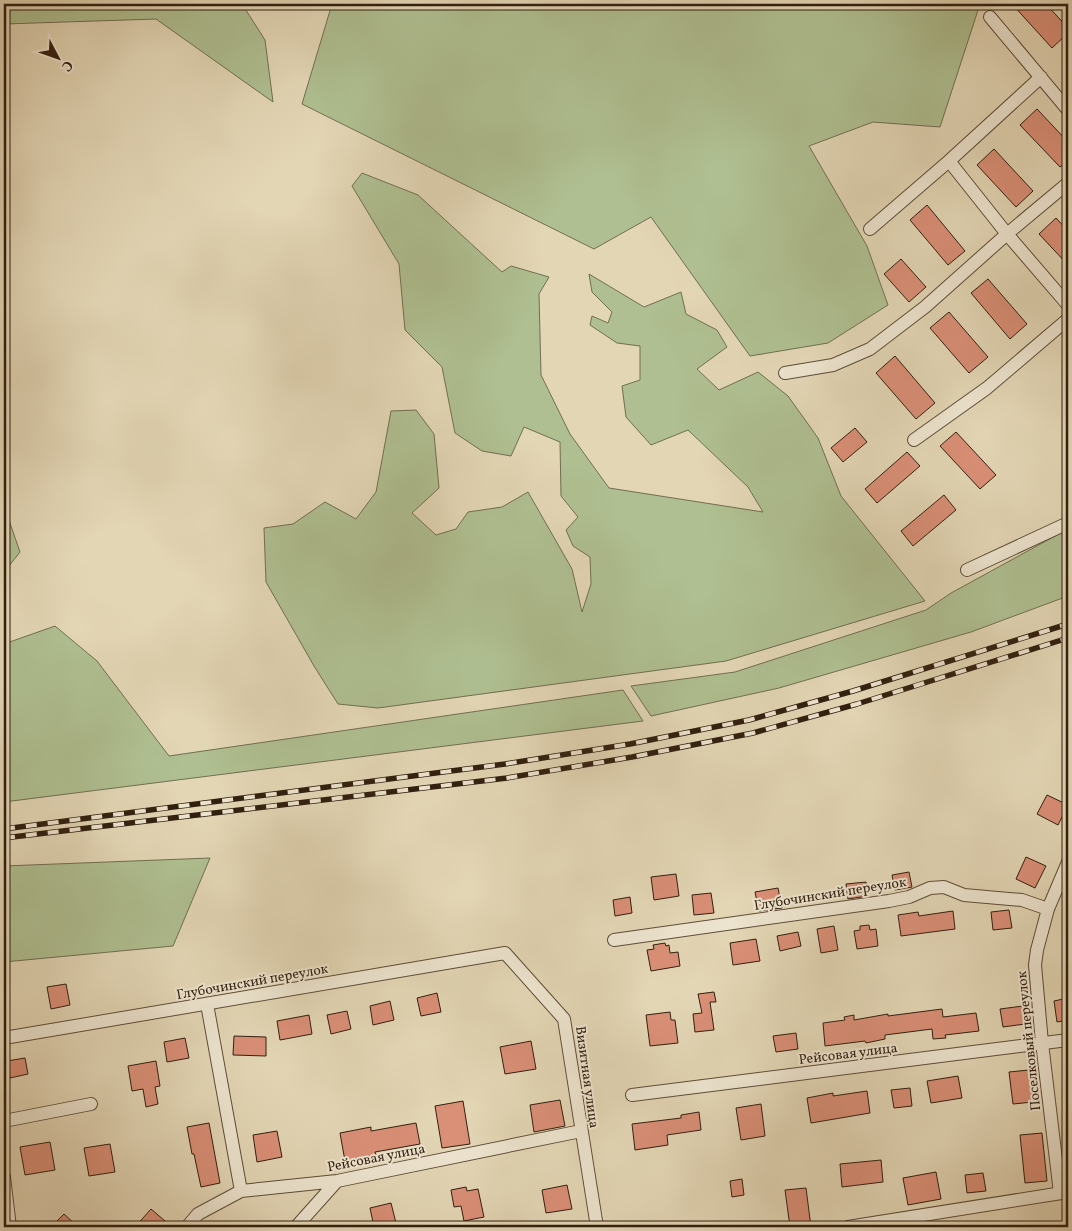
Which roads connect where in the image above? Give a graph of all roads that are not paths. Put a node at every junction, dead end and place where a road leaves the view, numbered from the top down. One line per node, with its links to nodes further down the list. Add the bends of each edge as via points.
1 (990, 17): 2 (street)
2 (1041, 77): 3 (street); 4 (street)
3 (1068, 110)
4 (949, 161): 6 (street); 7 (street)
5 (1068, 183): 7 (street)
6 (870, 229)
7 (1007, 234): 8 (street); 10 (street, via 925,307 870,350 833,366)
8 (1068, 305)
9 (1068, 319): 11 (street, via 987,388)
10 (785, 373)
11 (914, 440)
12 (1068, 523): 13 (street)
13 (967, 570)
14 (1068, 862): 15 (street, Поселковый переулок)
15 (1048, 909): 16 (street, Глубочинский переулок, via 1022,900 964,895 944,887 930,888 889,901); 21 (street, Поселковый переулок, via 1035,965)
16 (614, 940)
17 (505, 953): 18 (street, Глубочинский переулок); 25 (street, Визитная улица, via 564,1019)
18 (206, 1004): 19 (street, Глубочинский переулок); 28 (street)
19 (4, 1038)
20 (1068, 1040): 21 (street, Рейсовая улица)
21 (1042, 1043): 22 (street, Рейсовая улица); 29 (street, Поселковый переулок)
22 (632, 1095)
23 (91, 1104): 24 (street)
24 (4, 1121)
25 (580, 1131): 27 (street, Рейсовая улица); 33 (street, Визитная улица)
26 (4, 1178): 30 (street)
27 (336, 1181): 28 (street, Рейсовая улица); 32 (street)
28 (241, 1191): 31 (street, Рейсовая улица, via 198,1214)
29 (1064, 1192): 34 (street)
30 (10, 1227)
31 (187, 1227)
32 (296, 1227)
33 (597, 1227)
34 (848, 1227)

